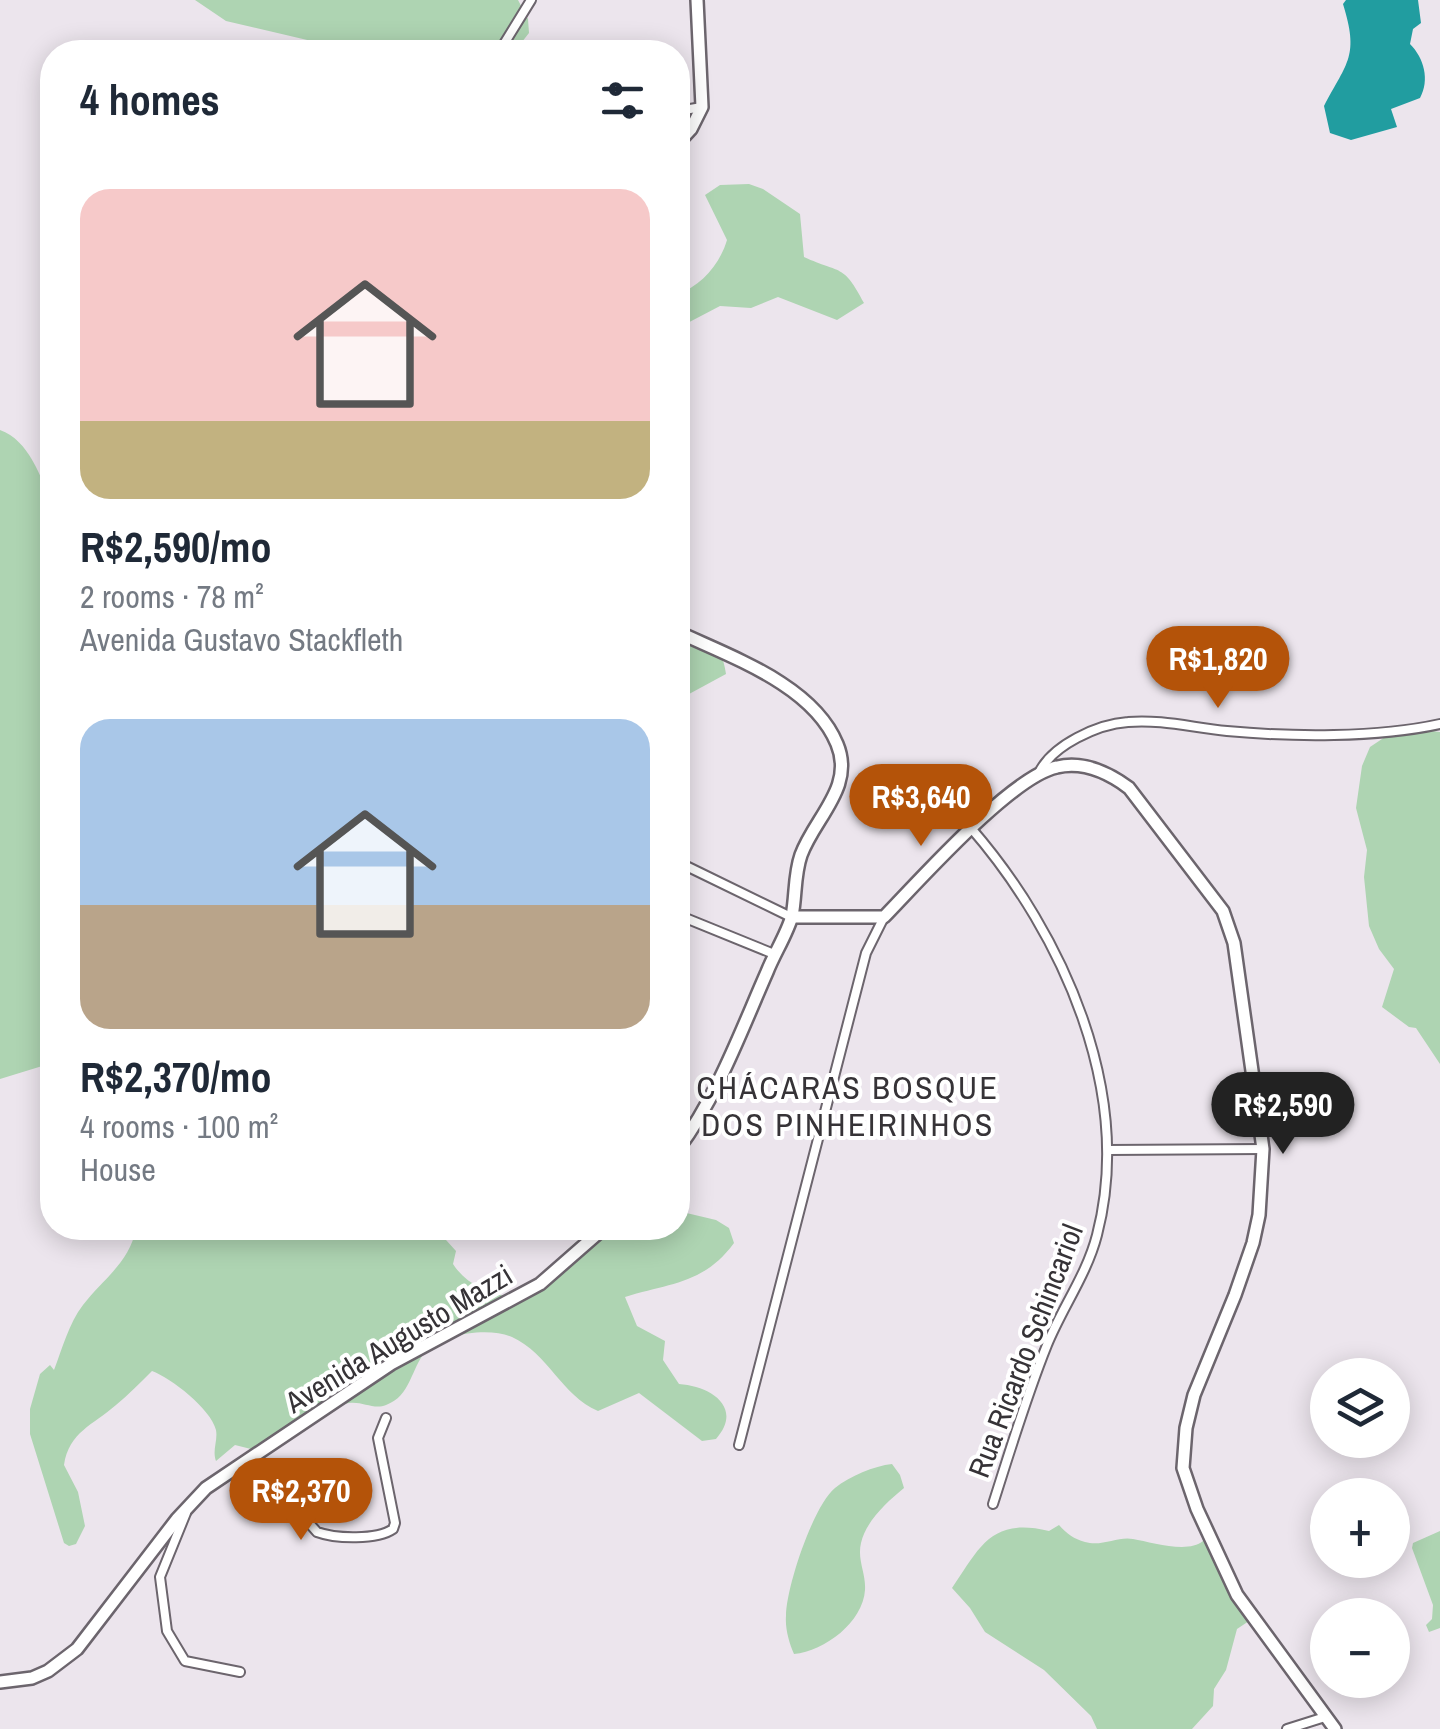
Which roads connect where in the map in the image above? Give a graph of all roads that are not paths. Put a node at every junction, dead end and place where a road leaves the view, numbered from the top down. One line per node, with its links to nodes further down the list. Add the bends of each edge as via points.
1 (532, 0): 3 (street)
2 (697, 0): 4 (street)
3 (507, 40)
4 (702, 108): 5 (street); 6 (street)
5 (690, 110)
6 (690, 128)
7 (690, 638): 12 (street, via 798,696 838,747 842,775 806,842)
8 (1440, 724): 9 (street, via 1380,734 1228,732 1128,722 1071,742)
9 (1038, 774): 10 (street); 17 (street, via 1074,766 1113,776 1145,806 1215,898 1234,943)
10 (971, 828): 13 (street); 18 (street, Rua Ricardo Schincariol, via 1061,964 1097,1074)
11 (690, 868): 12 (street)
12 (792, 917): 13 (street); 15 (street)
13 (884, 917): 21 (street, via 866,952)
14 (690, 920): 15 (street)
15 (774, 954): 16 (street)
16 (690, 1130)
17 (1263, 1149): 18 (street); 27 (street, via 1252,1243 1194,1395 1183,1468 1238,1595)
18 (1108, 1150): 24 (street, Rua Ricardo Schincariol, via 1096,1237 1048,1341)
19 (591, 1240): 22 (street, Avenida Augusto Mazzi, via 530,1290 391,1364)
20 (386, 1418): 22 (street, via 378,1438 396,1522 385,1534 317,1532)
21 (739, 1445)
22 (247, 1462): 23 (street, Avenida Augusto Mazzi)
23 (191, 1502): 25 (street, via 162,1568 167,1631 184,1661); 26 (street, Avenida Augusto Mazzi, via 77,1650 48,1672)
24 (993, 1504)
25 (240, 1672)
26 (0, 1682)
27 (1325, 1717): 28 (street); 29 (street)
28 (1287, 1729)
29 (1334, 1729)

